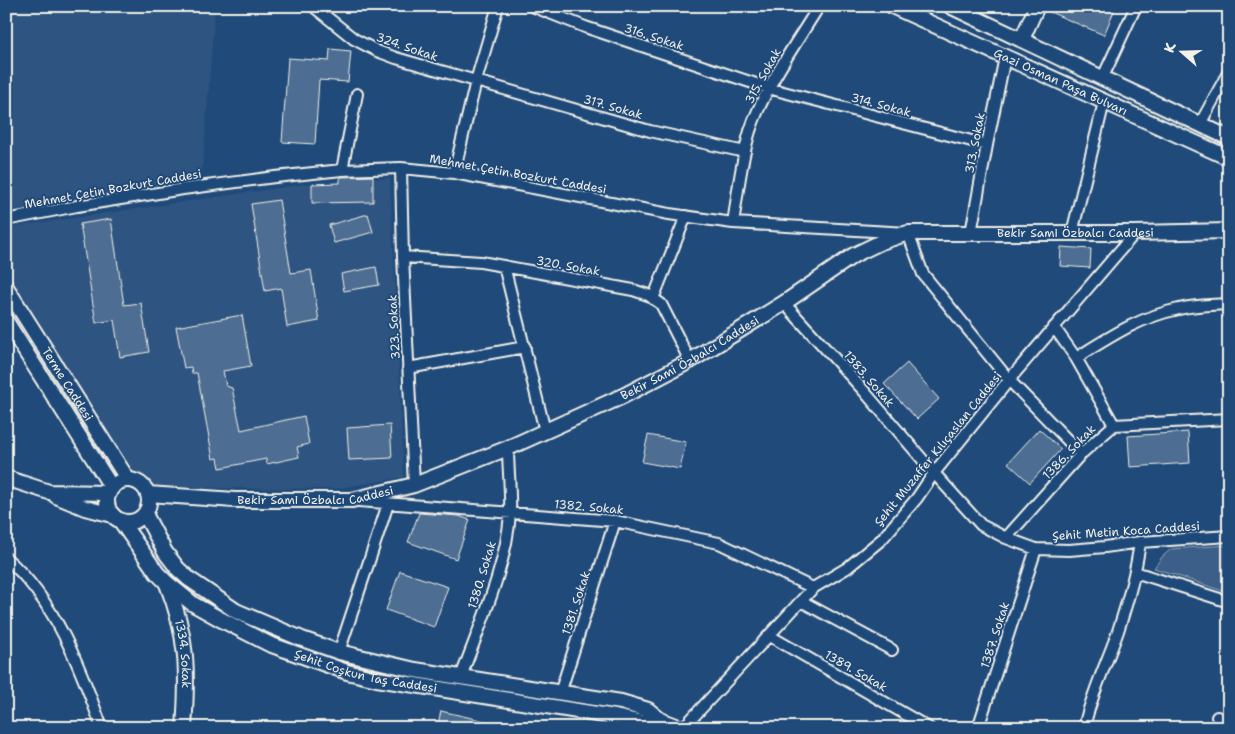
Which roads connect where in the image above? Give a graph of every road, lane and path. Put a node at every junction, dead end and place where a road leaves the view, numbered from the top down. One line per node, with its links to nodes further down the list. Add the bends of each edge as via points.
1 (313, 6): 13 (street, 324. Sokak, via 354,39 377,52)
2 (498, 6): 13 (street)
3 (532, 6): 14 (street, 316. Sokak)
4 (819, 6): 14 (street, 315. Sokak)
5 (892, 6): 10 (street, Gazi Osman Paşa Bulvarı)
6 (950, 6): 9 (street, Gazi Osman Paşa Bulvarı)
7 (1037, 6): 9 (street)
8 (1136, 6): 12 (street)
9 (1022, 39): 12 (street, Gazi Osman Paşa Bulvarı)
10 (1005, 57): 16 (street, Gazi Osman Paşa Bulvarı); 19 (street, 313. Sokak)
11 (1229, 71): 17 (street)
12 (1103, 78): 17 (street, Gazi Osman Paşa Bulvarı)
13 (476, 81): 20 (street, 317. Sokak, via 650,130); 24 (street)
14 (768, 88): 19 (street, 314. Sokak); 20 (street, 315. Sokak)
15 (357, 94): 23 (street)
16 (1104, 102): 21 (street, Gazi Osman Paşa Bulvarı); 31 (street)
17 (1200, 124): 18 (street, Gazi Osman Paşa Bulvarı)
18 (1229, 138)
19 (987, 145): 30 (street, 313. Sokak)
20 (745, 152): 27 (street, 315. Sokak)
21 (1229, 158)
22 (401, 168): 23 (street, Mehmet Çetin Bozkurt Caddesi); 24 (street, Mehmet Çetin Bozkurt Caddesi); 33 (street, 323. Sokak)
23 (342, 170): 26 (street, Mehmet Çetin Bozkurt Caddesi, via 183,189)
24 (454, 173): 25 (street, Mehmet Çetin Bozkurt Caddesi)
25 (686, 216): 27 (street, Mehmet Çetin Bozkurt Caddesi); 36 (street)
26 (6, 220)
27 (733, 223): 29 (street, Mehmet Çetin Bozkurt Caddesi)
28 (1229, 231): 32 (street, Bekir Sami Özbalcı Caddesi)
29 (908, 233): 30 (street, Bekir Sami Özbalcı Caddesi); 37 (street, Bekir Sami Özbalcı Caddesi, via 854,255); 45 (street, via 923,274)
30 (971, 233): 31 (street, Bekir Sami Özbalcı Caddesi)
31 (1072, 233): 32 (street, Bekir Sami Özbalcı Caddesi)
32 (1135, 234): 40 (street, Şehit Muzaffer Kılıçaslan Caddesi)
33 (403, 257): 34 (street, 320. Sokak); 44 (street, 323. Sokak)
34 (504, 266): 36 (street, 320. Sokak, via 633,290); 41 (street)
35 (6, 287): 53 (street, Terme Caddesi)
36 (653, 298): 43 (street, via 661,304)
37 (784, 303): 43 (street, Bekir Sami Özbalcı Caddesi); 51 (street, 1383. Sokak)
38 (1229, 304): 42 (street, via 1180,308 1152,317 1124,328)
39 (6, 321): 55 (street, Terme Caddesi)
40 (1054, 327): 42 (street); 45 (street, Şehit Muzaffer Kılıçaslan Caddesi)
41 (525, 347): 44 (street); 48 (street)
42 (1076, 358): 47 (street)
43 (690, 361): 48 (street, Bekir Sami Özbalcı Caddesi, via 624,396)
44 (408, 368): 54 (street, 323. Sokak)
45 (1009, 380): 50 (street); 51 (street, Şehit Muzaffer Kılıçaslan Caddesi)
46 (1229, 418): 47 (street, 1386. Sokak)
47 (1114, 425): 50 (street, 1386. Sokak)
48 (546, 431): 49 (street, Bekir Sami Özbalcı Caddesi)
49 (508, 448): 54 (street, Bekir Sami Özbalcı Caddesi); 60 (street, 1380. Sokak)
50 (1081, 454): 65 (street, 1386. Sokak)
51 (934, 473): 65 (street, Şehit Metin Koca Caddesi, via 981,525); 71 (street, Şehit Muzaffer Kılıçaslan Caddesi, via 882,539 847,568)
52 (6, 478): 56 (street)
53 (128, 480): 55 (street); 57 (street, via 140,484)
54 (414, 485): 58 (street, Bekir Sami Özbalcı Caddesi)
55 (111, 490): 56 (street); 62 (street, via 108,505)
56 (49, 492): 62 (street)
57 (148, 494): 58 (street, Bekir Sami Özbalcı Caddesi, via 278,501); 61 (street)
58 (352, 500): 59 (street, 1382. Sokak)
59 (388, 504): 60 (street, 1382. Sokak); 76 (street)
60 (510, 513): 63 (street, 1382. Sokak); 77 (street, 1380. Sokak, via 499,571)
61 (145, 514): 62 (street, via 133,521); 76 (street, Şehit Coşkun Taş Caddesi, via 178,569 206,591 236,611)
62 (116, 518): 70 (street, Şehit Coşkun Taş Caddesi)
63 (616, 521): 71 (street, 1382. Sokak, via 719,543); 78 (street, 1381. Sokak)
64 (1229, 536): 66 (street, Şehit Metin Koca Caddesi)
65 (1006, 538): 67 (street, Şehit Metin Koca Caddesi)
66 (1140, 542): 67 (street, Şehit Metin Koca Caddesi, via 1069,550); 69 (street)
67 (1036, 549): 85 (street, 1387. Sokak)
68 (6, 558): 82 (street, via 27,579 65,638)
69 (1136, 572): 73 (street); 86 (street)
70 (167, 583): 81 (street, Şehit Coşkun Taş Caddesi, via 193,604 248,634 361,676 643,723); 83 (street, 1334. Sokak, via 185,648 187,689)
71 (813, 588): 72 (street, Şehit Muzaffer Kılıçaslan Caddesi)
72 (801, 601): 74 (street, Şehit Muzaffer Kılıçaslan Caddesi); 75 (street)
73 (1229, 602)
74 (770, 636): 81 (street, Şehit Muzaffer Kılıçaslan Caddesi); 84 (street, 1389. Sokak)
75 (892, 650)
76 (339, 652): 77 (street, Şehit Coşkun Taş Caddesi, via 415,670)
77 (462, 677): 78 (street, Şehit Coşkun Taş Caddesi)
78 (560, 693): 81 (street, Şehit Coşkun Taş Caddesi, via 621,702 648,710)
79 (1217, 717): 80 (street)
80 (1229, 721)
81 (672, 725)
82 (102, 728)
83 (184, 728)
84 (929, 728)
85 (978, 728)
86 (1084, 728)

